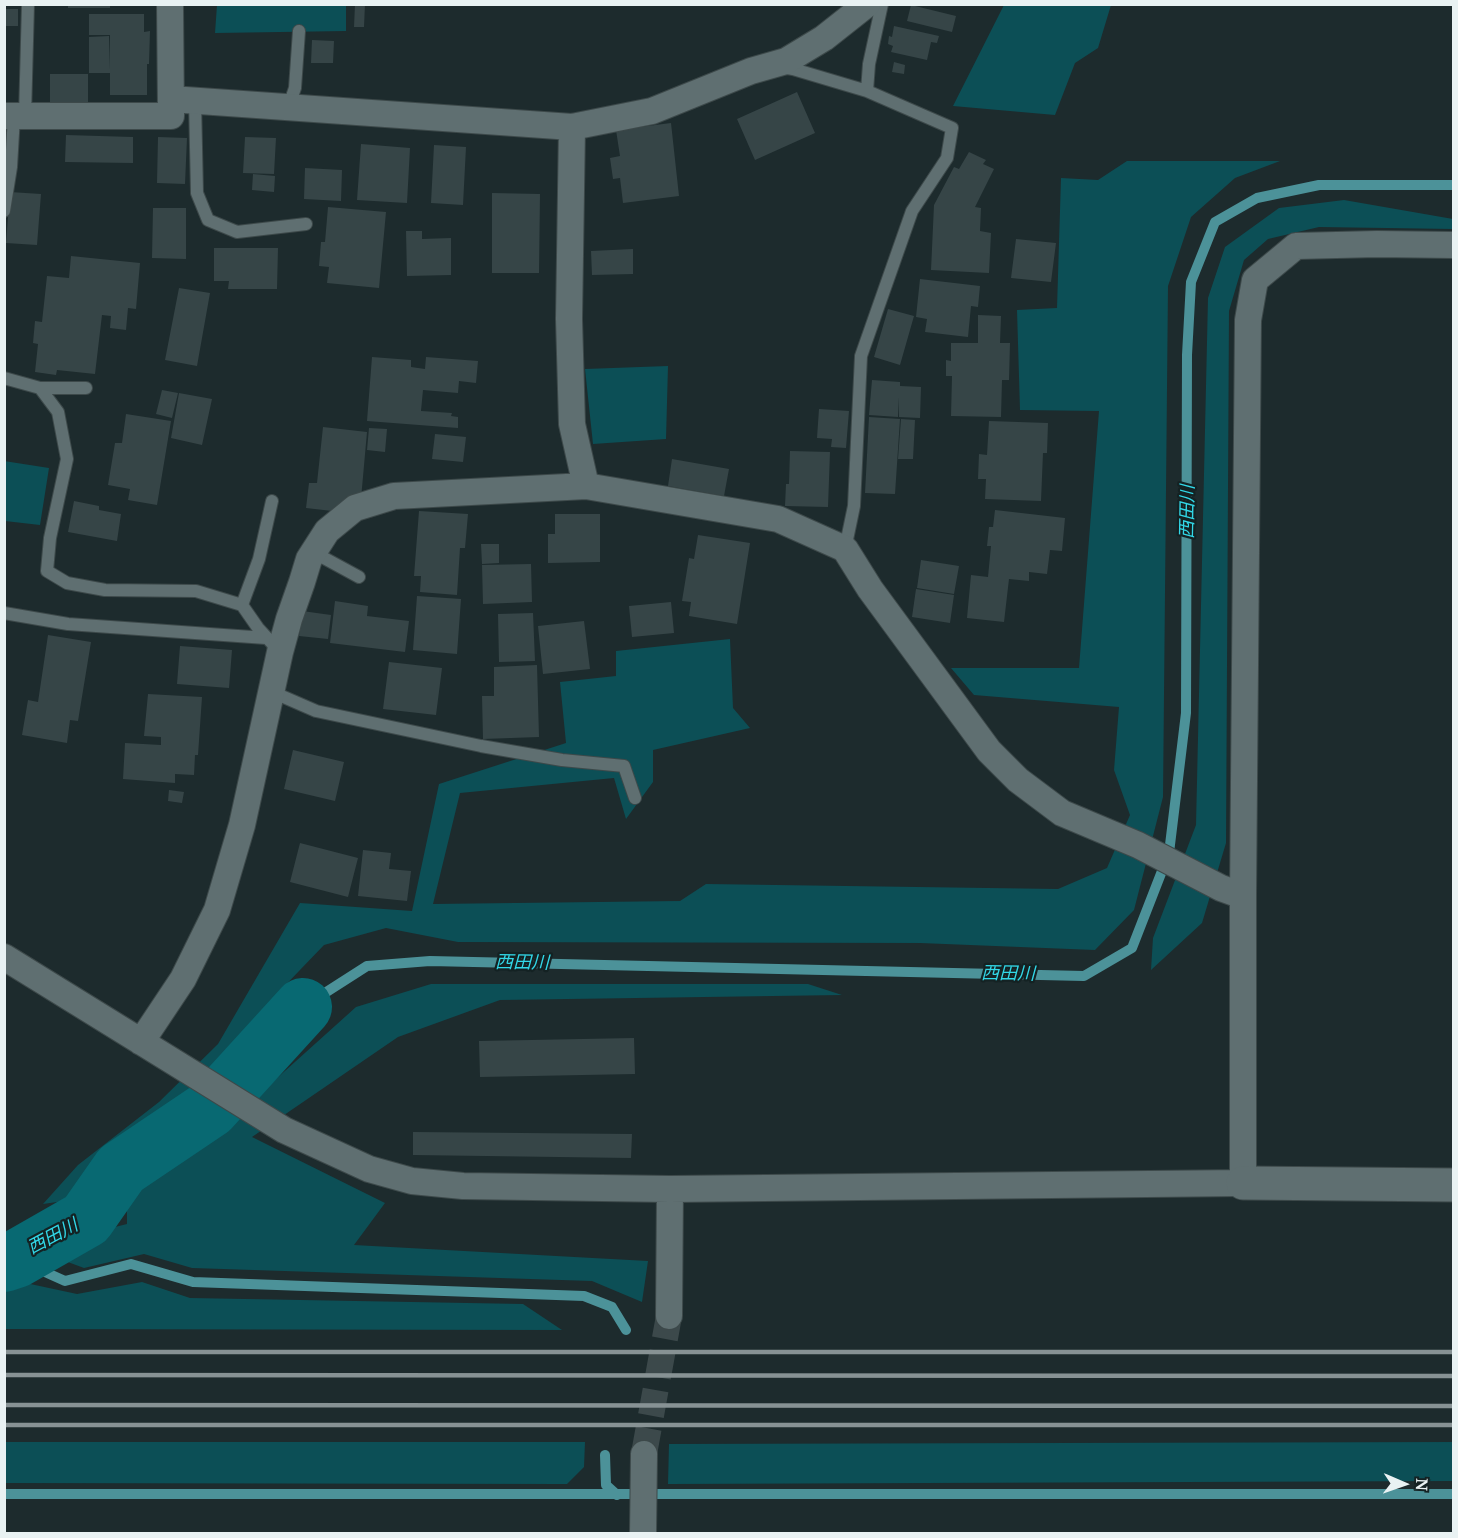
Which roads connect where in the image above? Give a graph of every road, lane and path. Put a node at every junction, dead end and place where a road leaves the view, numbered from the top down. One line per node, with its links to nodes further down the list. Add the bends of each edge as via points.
1 (28, 4): 10 (lane)
2 (170, 4): 8 (street)
3 (867, 4): 6 (street, via 824,38 786,62)
4 (882, 4): 7 (lane)
5 (299, 31): 9 (lane, via 295,88)
6 (771, 65): 7 (lane); 11 (street, via 652,111)
7 (867, 91): 20 (lane, via 952,128 947,158 912,211 861,356 854,506)
8 (183, 100): 9 (street); 10 (street, via 171,116); 13 (lane, via 196,194 208,220 237,232)
9 (288, 108): 11 (street)
10 (15, 116): 12 (lane)
11 (572, 127): 18 (street, via 569,319 572,424)
12 (4, 212)
13 (306, 224)
14 (1454, 245): 28 (street, via 1296,246 1254,280 1248,320)
15 (4, 378): 16 (lane)
16 (40, 388): 17 (lane); 23 (lane, via 58,412 67,459 47,571 67,583 105,590 196,591)
17 (86, 388)
18 (586, 486): 20 (street, via 778,519); 21 (street, via 394,496 355,508 327,531)
19 (272, 501): 23 (lane, via 259,559)
20 (845, 549): 28 (street, via 989,751 1018,780 1062,813 1138,845)
21 (313, 552): 22 (lane); 25 (street, via 289,619)
22 (359, 577)
23 (242, 604): 25 (lane)
24 (4, 613): 25 (lane, via 68,624)
25 (273, 645): 26 (street)
26 (270, 691): 27 (lane, via 316,711 481,746 562,760 624,765); 30 (street, via 242,825 217,910 183,979)
27 (634, 798)
28 (1232, 892): 31 (street)
29 (4, 957): 30 (street)
30 (141, 1042): 33 (street, via 284,1130 369,1169 412,1181 463,1186)
31 (1243, 1183): 32 (street); 33 (street)
32 (1454, 1185)
33 (670, 1189): 34 (street)
34 (669, 1316)
35 (644, 1466): 36 (street)
36 (643, 1527)

